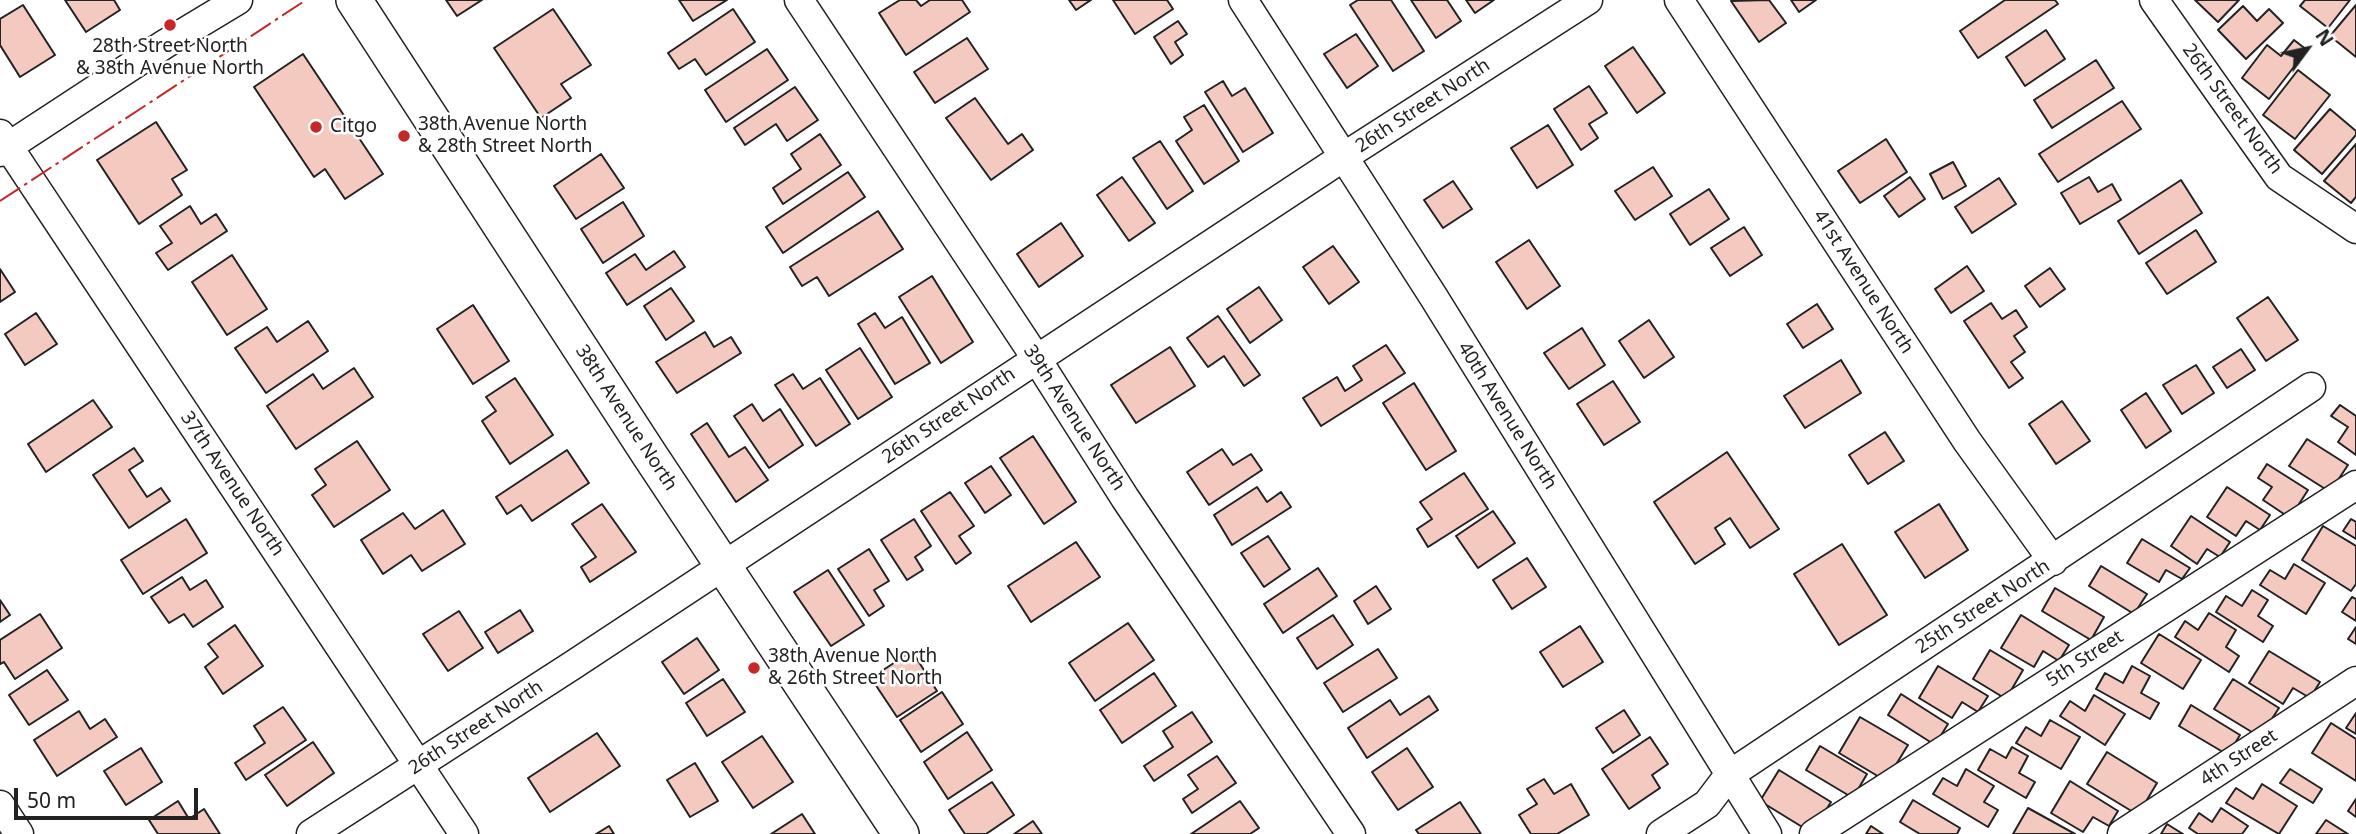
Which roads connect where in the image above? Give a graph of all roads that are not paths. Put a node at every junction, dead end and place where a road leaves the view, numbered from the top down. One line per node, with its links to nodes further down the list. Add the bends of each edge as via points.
1 (238, 0): 8 (street)
2 (354, 0): 15 (main road, 38th Avenue North)
3 (799, 0): 11 (street, 39th Avenue North)
4 (1243, 0): 9 (street, 40th Avenue North)
5 (1588, 0): 9 (street, 26th Street North)
6 (1679, 0): 14 (street, 41st Avenue North, via 1967,441)
7 (2154, 0): 10 (street, 26th Street North, via 2279,177)
8 (3, 144): 17 (street, 37th Avenue North)
9 (1345, 156): 11 (street, 26th Street North); 18 (street, 40th Avenue North)
10 (2356, 229)
11 (1036, 358): 15 (street, 26th Street North); 24 (street, 39th Avenue North)
12 (2311, 387): 14 (street, 25th Street North)
13 (2356, 485): 27 (street, 5th Street)
14 (2053, 561): 18 (street, 25th Street North)
15 (723, 566): 17 (street, 26th Street North); 23 (main road, 38th Avenue North)
16 (2356, 681): 28 (street, 4th Street)
17 (419, 765): 21 (street, 26th Street North); 22 (street, 37th Avenue North)
18 (1729, 775): 25 (street, 25th Street North, via 1707,804); 26 (street, 40th Avenue North)
19 (0, 805): 20 (street)
20 (19, 834)
21 (311, 834)
22 (464, 834)
23 (901, 834)
24 (1351, 834)
25 (1661, 834)
26 (1767, 834)
27 (1814, 834)
28 (2122, 834)

